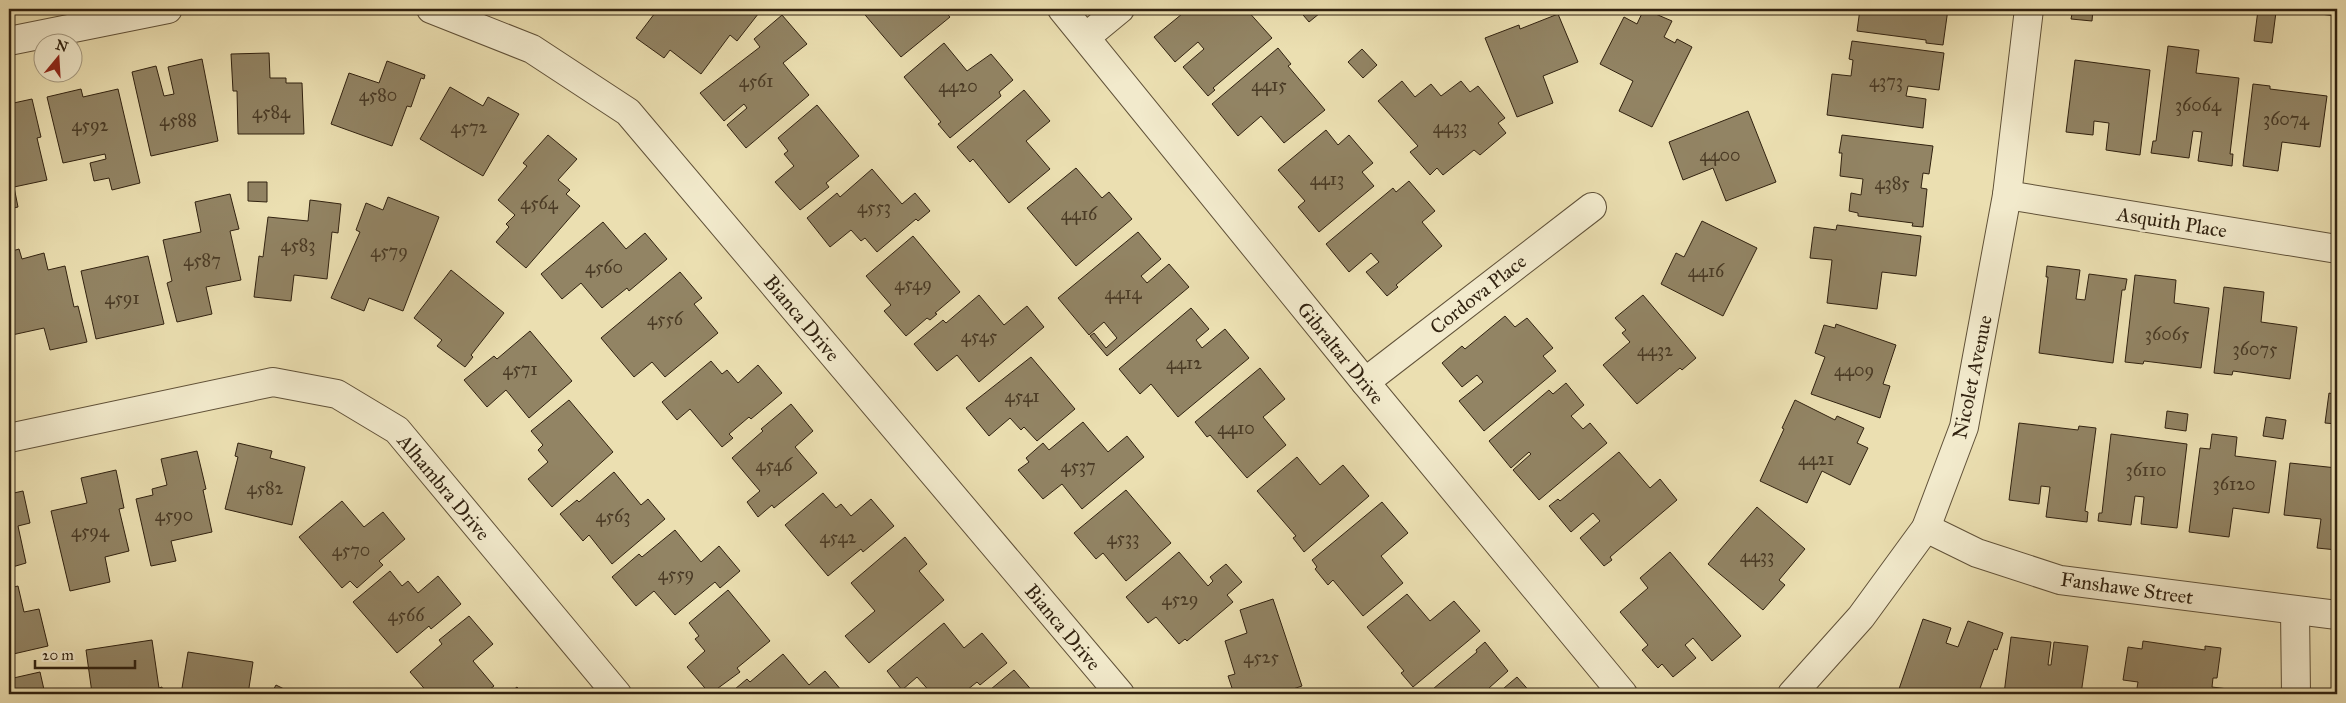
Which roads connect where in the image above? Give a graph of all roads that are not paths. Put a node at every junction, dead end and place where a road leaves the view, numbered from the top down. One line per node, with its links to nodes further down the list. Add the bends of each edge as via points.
1 (168, 9): 7 (street)
2 (430, 9): 17 (street, Bianca Drive, via 532,50 628,112)
3 (1062, 9): 6 (street, Gibraltar Drive)
4 (1120, 9): 6 (street)
5 (2029, 9): 8 (street, Nicolet Avenue)
6 (1086, 38): 11 (street, Gibraltar Drive)
7 (9, 41)
8 (2007, 195): 10 (street, Asquith Place); 13 (street, Nicolet Avenue, via 1964,427)
9 (1592, 206): 11 (street, Cordova Place)
10 (2337, 249)
11 (1365, 382): 18 (street, Gibraltar Drive)
12 (9, 438): 16 (street, Alhambra Drive, via 273,382 337,394 397,430)
13 (1926, 528): 14 (street, Fanshawe Street, via 1977,553 2060,580); 19 (street, Nicolet Avenue, via 1861,617)
14 (2295, 611): 15 (street, Fanshawe Street); 20 (street)
15 (2337, 615)
16 (617, 694)
17 (1120, 694)
18 (1623, 694)
19 (1792, 694)
20 (2296, 694)

